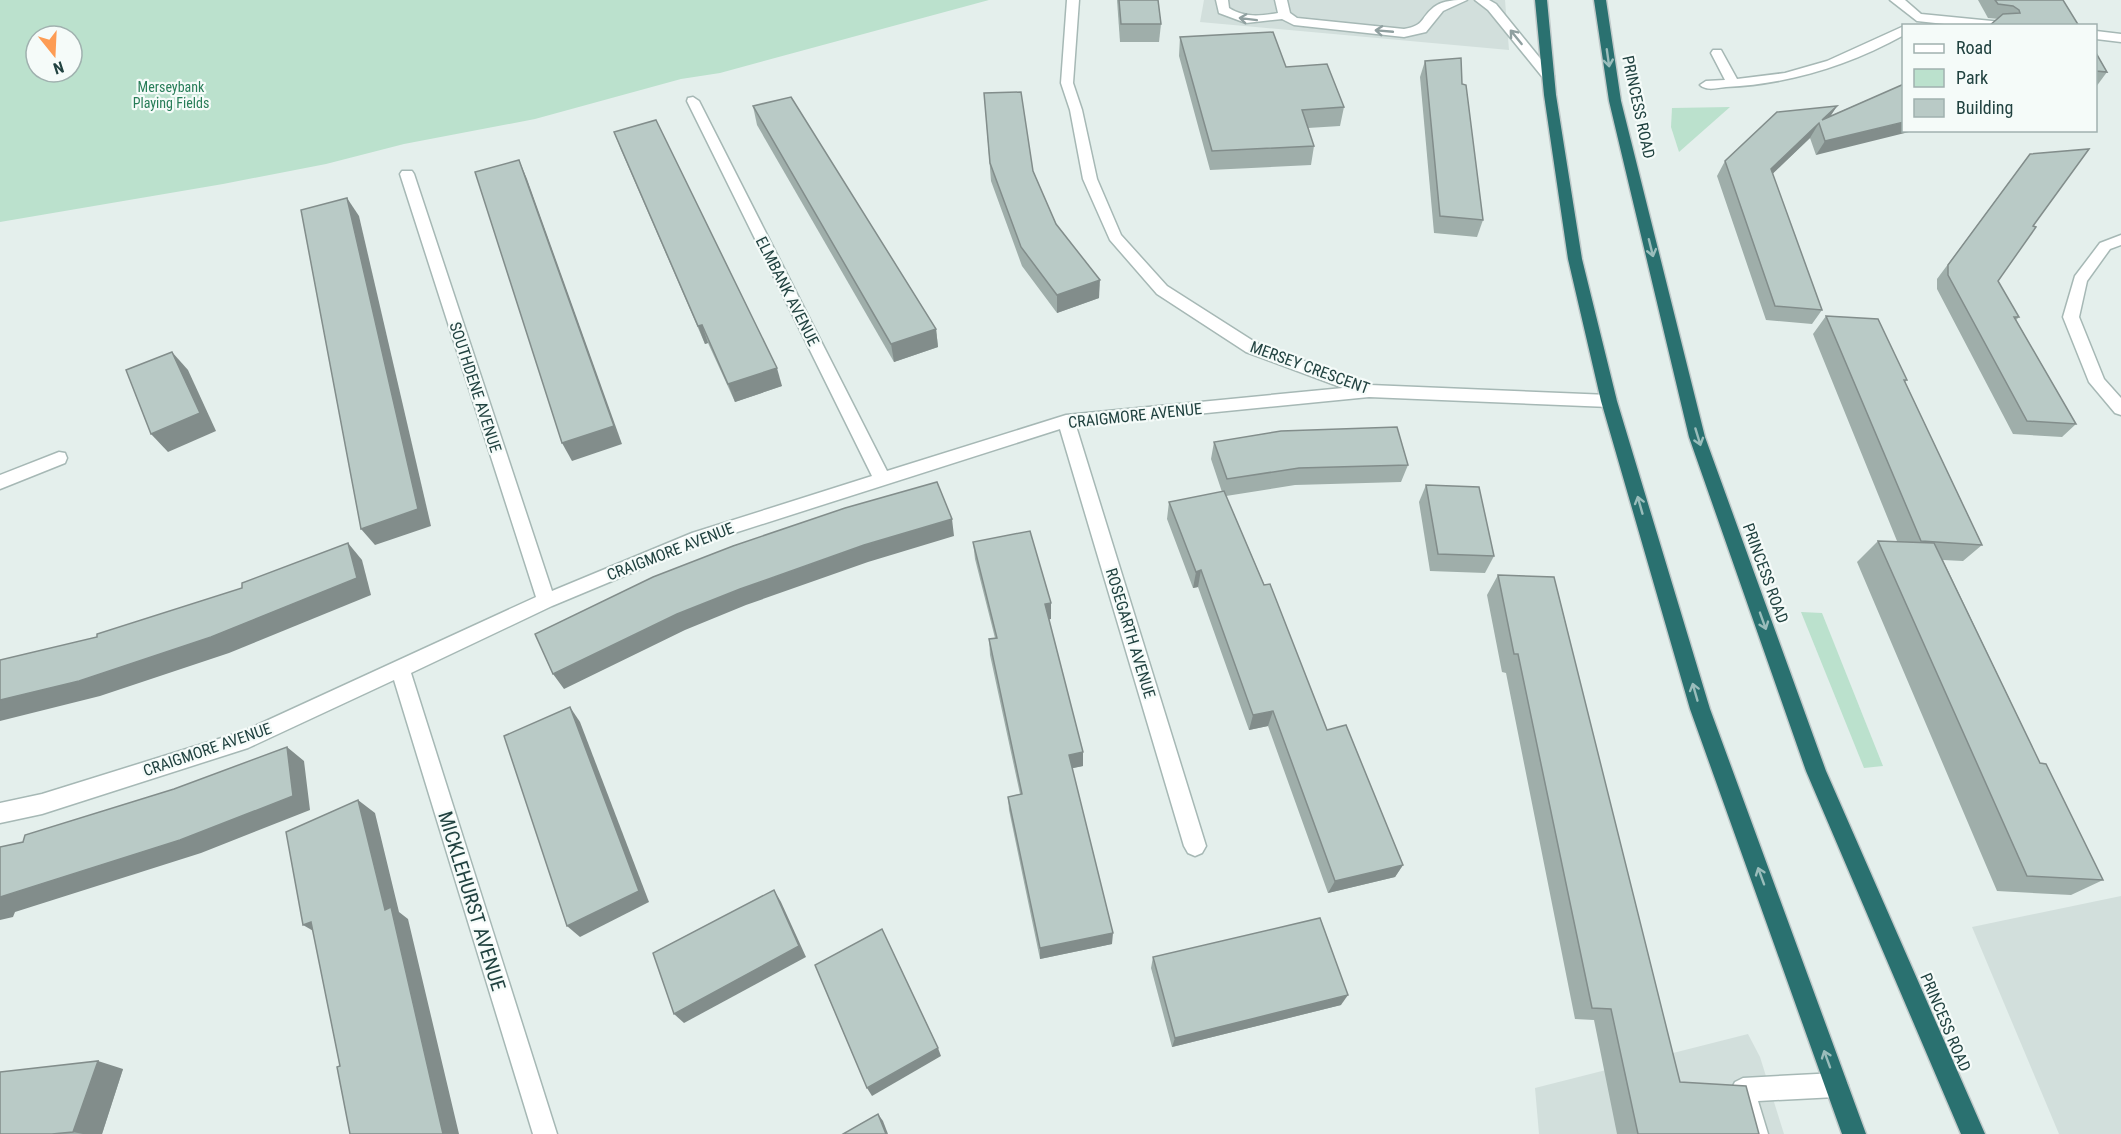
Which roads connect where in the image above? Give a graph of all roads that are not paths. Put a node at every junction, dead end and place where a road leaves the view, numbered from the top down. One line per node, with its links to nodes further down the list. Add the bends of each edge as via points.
1 (1073, 0): 24 (street, MERSEY CRESCENT, via 1067,82 1089,179 1115,237 1162,290 1252,348)
2 (1222, 0): 11 (street, one-way to 2, via 1258,21 1238,19 1223,10)
3 (1281, 0): 11 (street)
4 (1427, 0): 10 (street)
5 (1461, 0): 10 (street)
6 (1481, 0): 18 (street, one-way to 6)
7 (1541, 0): 18 (highway)
8 (1600, 0): 39 (highway, PRINCESS ROAD, one-way to 39, via 1615,101 1697,437 1816,771)
9 (1896, 0): 12 (street, via 1906,5)
10 (1434, 13): 11 (street, one-way to 11, via 1422,29 1404,33 1303,23)
11 (1284, 15)
12 (1913, 21): 13 (street)
13 (1966, 24)
14 (1902, 31): 19 (street, via 1822,68 1781,79)
15 (2097, 35): 16 (street)
16 (2121, 38)
17 (1717, 53): 19 (street)
18 (1548, 76): 25 (highway, via 1575,259)
19 (1733, 84): 20 (street)
20 (1706, 85)
21 (693, 101): 29 (street, ELMBANK AVENUE)
22 (406, 174): 31 (street, SOUTHDENE AVENUE)
23 (2121, 240): 26 (street, via 2105,246 2080,280 2071,317 2097,381)
24 (1369, 391): 25 (street, MERSEY CRESCENT); 27 (street, CRAIGMORE AVENUE)
25 (1610, 401): 35 (highway, one-way to 25, via 1700,709)
26 (2121, 409)
27 (1066, 421): 29 (street, CRAIGMORE AVENUE); 34 (street, ROSEGARTH AVENUE)
28 (59, 458): 30 (street)
29 (883, 481): 31 (street, CRAIGMORE AVENUE, via 698,538)
30 (0, 482)
31 (546, 601): 32 (street, CRAIGMORE AVENUE)
32 (399, 668): 33 (street, CRAIGMORE AVENUE, via 248,739 42,804); 36 (street, MICKLEHURST AVENUE)
33 (0, 813)
34 (1195, 846)
35 (1836, 1085): 37 (street, via 1743,1090); 38 (highway)
36 (545, 1134)
37 (1756, 1134)
38 (1854, 1134)
39 (1973, 1134)

